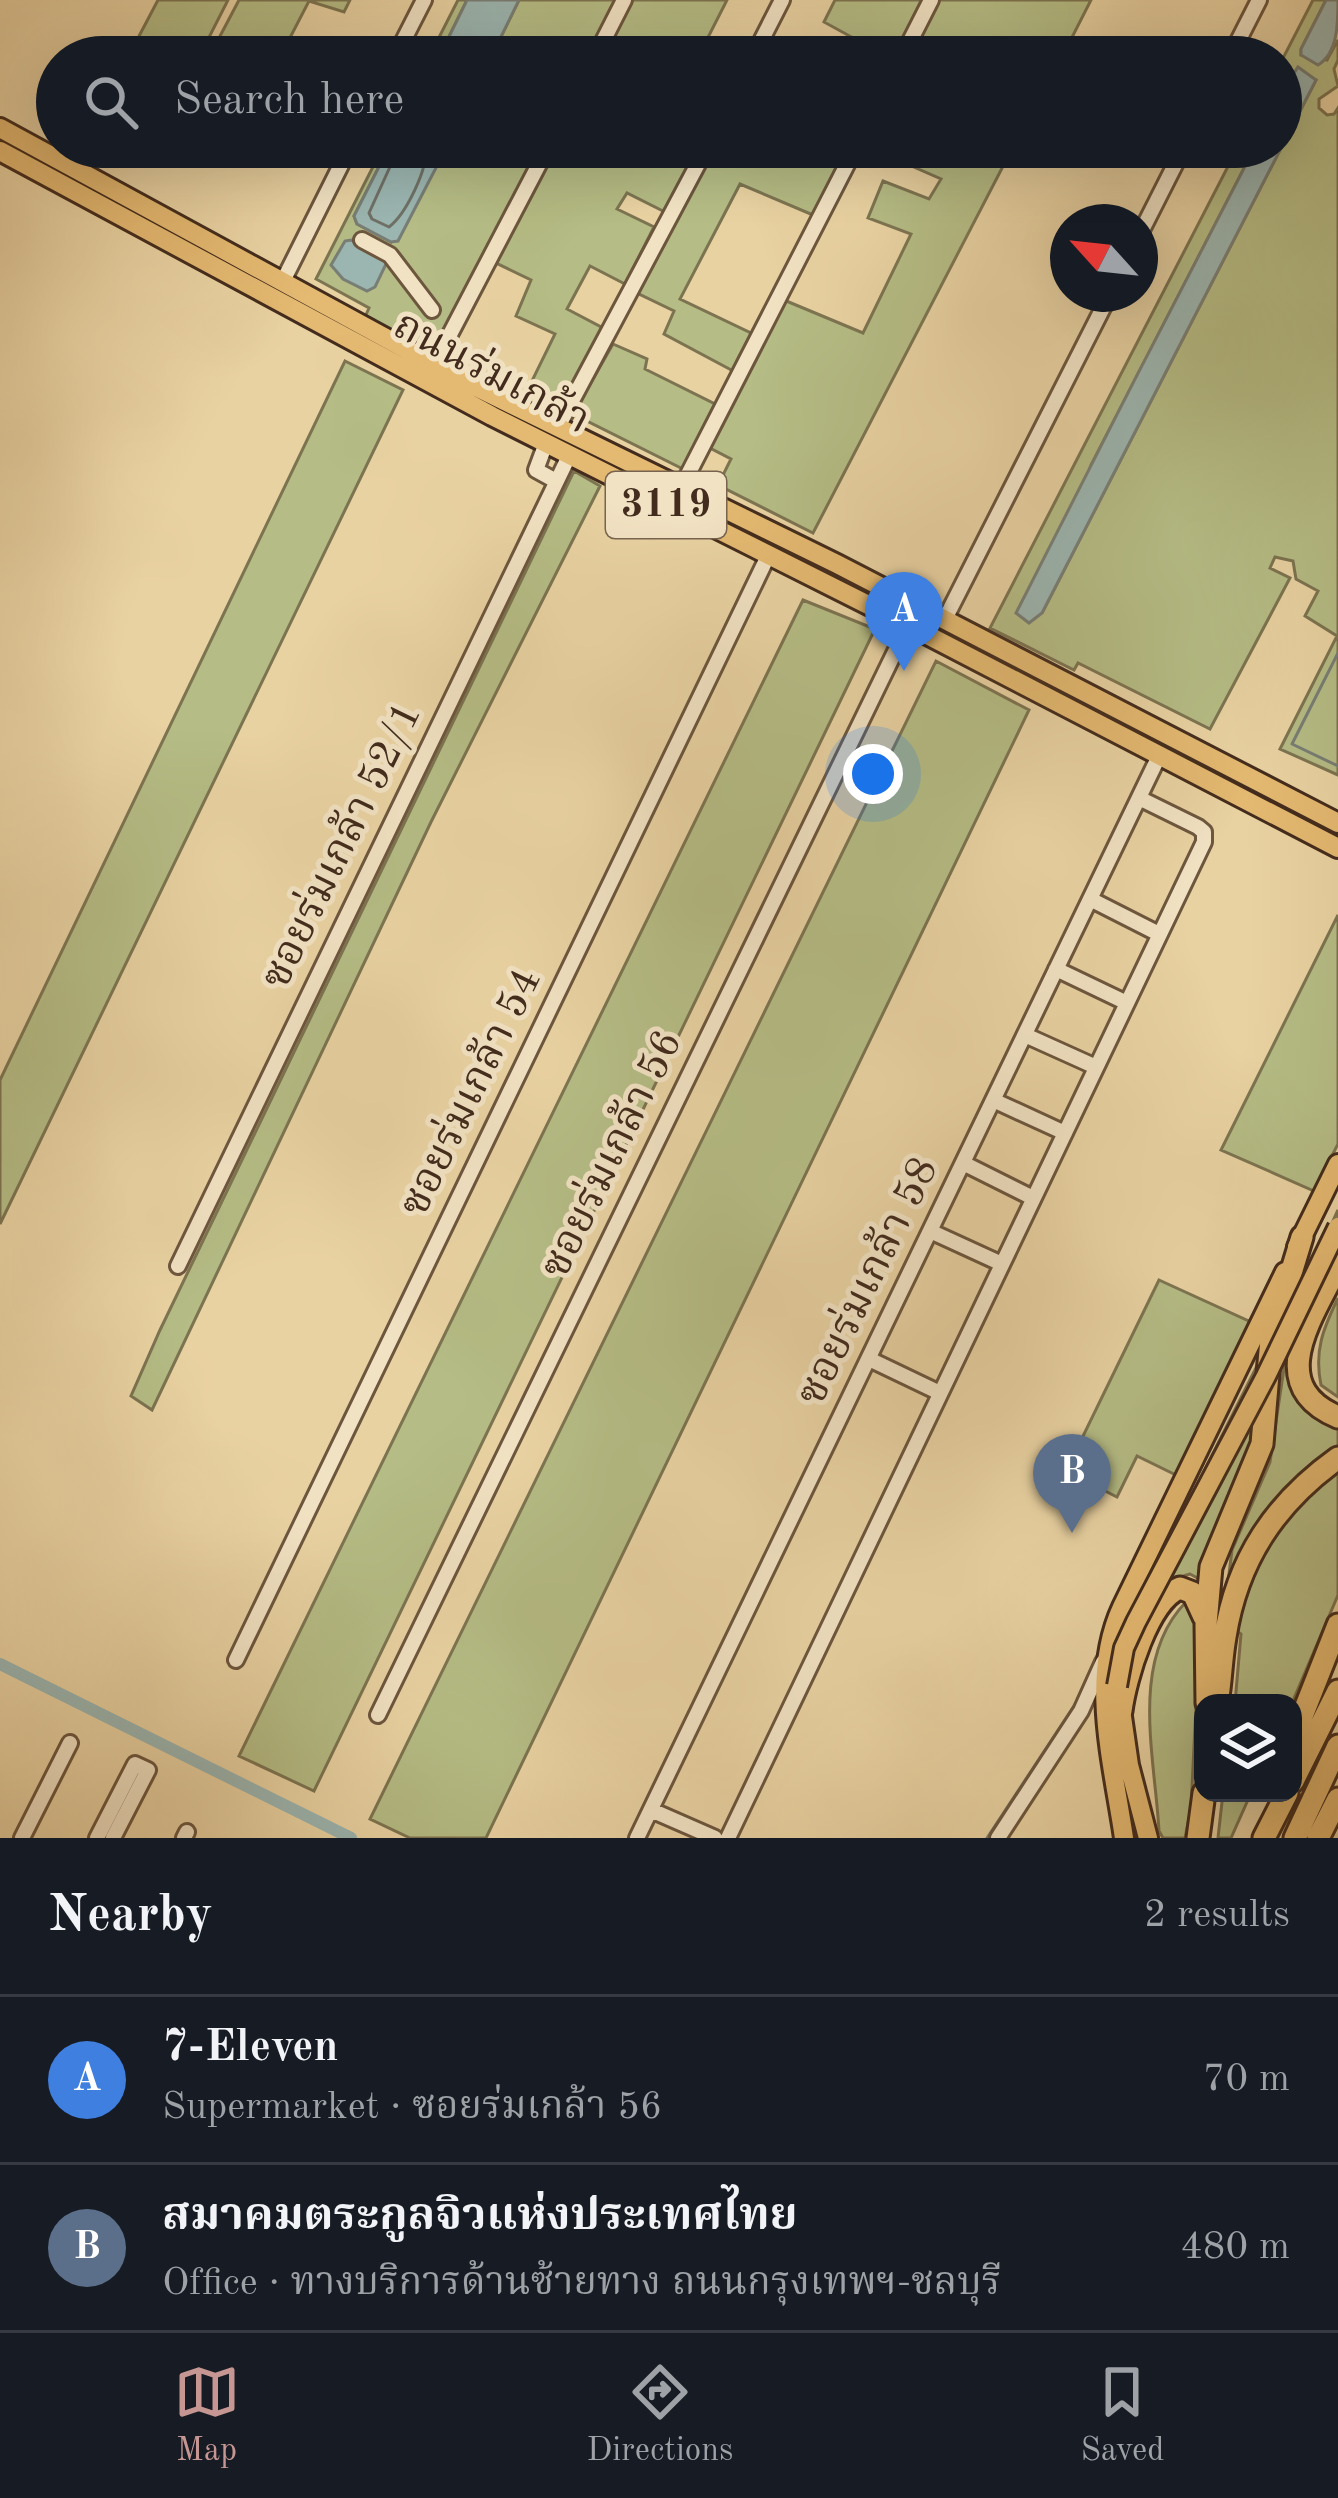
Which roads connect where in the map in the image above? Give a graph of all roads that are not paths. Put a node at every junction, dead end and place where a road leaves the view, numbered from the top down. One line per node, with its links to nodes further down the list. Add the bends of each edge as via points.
1 (424, 0): 6 (street)
2 (624, 0): 7 (street)
3 (782, 0): 8 (street)
4 (931, 0): 9 (street)
5 (1259, 0): 10 (street)
6 (406, 36)
7 (606, 36)
8 (764, 36)
9 (913, 36)
10 (1241, 36)
11 (0, 128): 12 (main road, ถนนร่มเกล้า / 3119)
12 (36, 147)
13 (0, 151): 27 (main road, ถนนร่มเกล้า / 3119)
14 (74, 168): 22 (main road, ถนนร่มเกล้า / 3119)
15 (340, 168): 22 (street)
16 (537, 168): 25 (street)
17 (695, 168): 26 (street)
18 (845, 168): 30 (street)
19 (1174, 168): 20 (street)
20 (1156, 204)
21 (362, 240): 23 (street, via 390,255)
22 (283, 281): 25 (main road, ถนนร่มเกล้า / 3119)
23 (432, 310)
24 (1101, 312): 32 (street)
25 (434, 365): 26 (main road, ถนนร่มเกล้า / 3119)
26 (558, 427): 30 (main road, ถนนร่มเกล้า / 3119)
27 (545, 443): 28 (main road, ถนนร่มเกล้า / 3119); 29 (street, via 536,470)
28 (569, 456): 29 (street, ซอยร่มเกล้า 52/1); 31 (main road, ถนนร่มเกล้า / 3119)
29 (556, 481): 56 (street, ซอยร่มเกล้า 52/1)
30 (681, 488): 32 (main road, ถนนร่มเกล้า / 3119)
31 (768, 556): 33 (main road, ถนนร่มเกล้า / 3119); 64 (street, ซอยร่มเกล้า 54)
32 (945, 619): 36 (main road, ถนนร่มเกล้า / 3119)
33 (908, 625): 34 (main road, ถนนร่มเกล้า / 3119); 70 (street, ซอยร่มเกล้า 56)
34 (1160, 754): 35 (street, ซอยร่มเกล้า 58); 39 (main road, ถนนร่มเกล้า / 3119)
35 (1139, 798): 40 (street, ซอยร่มเกล้า 58); 41 (street, via 1206,837)
36 (1293, 800): 37 (main road); 38 (main road, ถนนร่มเกล้า / 3119)
37 (1338, 810)
38 (1338, 823)
39 (1338, 848)
40 (1090, 899): 41 (street); 42 (street, ซอยร่มเกล้า 58)
41 (1160, 934): 43 (street)
42 (1057, 969): 43 (street); 44 (street, ซอยร่มเกล้า 58)
43 (1127, 1003): 45 (street)
44 (1024, 1035): 45 (street); 46 (street, ซอยร่มเกล้า 58)
45 (1096, 1067): 47 (street)
46 (994, 1100): 47 (street); 48 (street, ซอยร่มเกล้า 58)
47 (1065, 1133): 50 (street)
48 (963, 1163): 50 (street); 52 (street, ซอยร่มเกล้า 58)
49 (1338, 1164): 53 (main road)
50 (1033, 1198): 54 (street)
51 (1338, 1227): 69 (main road, bridge, via 1124,1648)
52 (930, 1231): 54 (street); 57 (street, ซอยร่มเกล้า 58)
53 (1302, 1237): 61 (highway, via 1271,1340 1262,1444 1216,1550); 63 (main road)
54 (1002, 1264): 58 (street)
55 (1338, 1265): 59 (highway, via 1296,1361 1305,1393)
56 (178, 1266)
57 (868, 1359): 58 (street); 79 (street, ซอยร่มเกล้า 58)
58 (940, 1393): 85 (street)
59 (1338, 1417)
60 (1338, 1458): 67 (highway, via 1292,1496 1254,1546 1231,1609)
61 (1206, 1624): 66 (highway); 69 (highway, via 1193,1593 1167,1594)
62 (1338, 1625): 71 (highway)
63 (1106, 1651): 68 (street); 69 (main road)
64 (236, 1660)
65 (1338, 1691): 74 (highway)
66 (1207, 1694)
67 (1218, 1694)
68 (1081, 1711): 69 (street); 86 (street)
69 (1114, 1714): 87 (main road); 88 (main road)
70 (378, 1715)
71 (1302, 1716)
72 (70, 1743): 80 (street)
73 (1338, 1746): 91 (highway)
74 (1302, 1763)
75 (1338, 1799): 92 (highway)
76 (1203, 1802): 89 (highway)
77 (1270, 1802): 90 (highway)
78 (1282, 1802): 90 (highway)
79 (651, 1810): 83 (street, ซอยร่มเกล้า 58); 84 (street)
80 (22, 1838)
81 (97, 1838): 82 (street, via 135,1764 148,1770)
82 (113, 1838)
83 (638, 1838)
84 (715, 1838)
85 (728, 1838)
86 (998, 1838)
87 (1124, 1838)
88 (1148, 1838)
89 (1198, 1838)
90 (1260, 1838)
91 (1295, 1838)
92 (1318, 1838)

